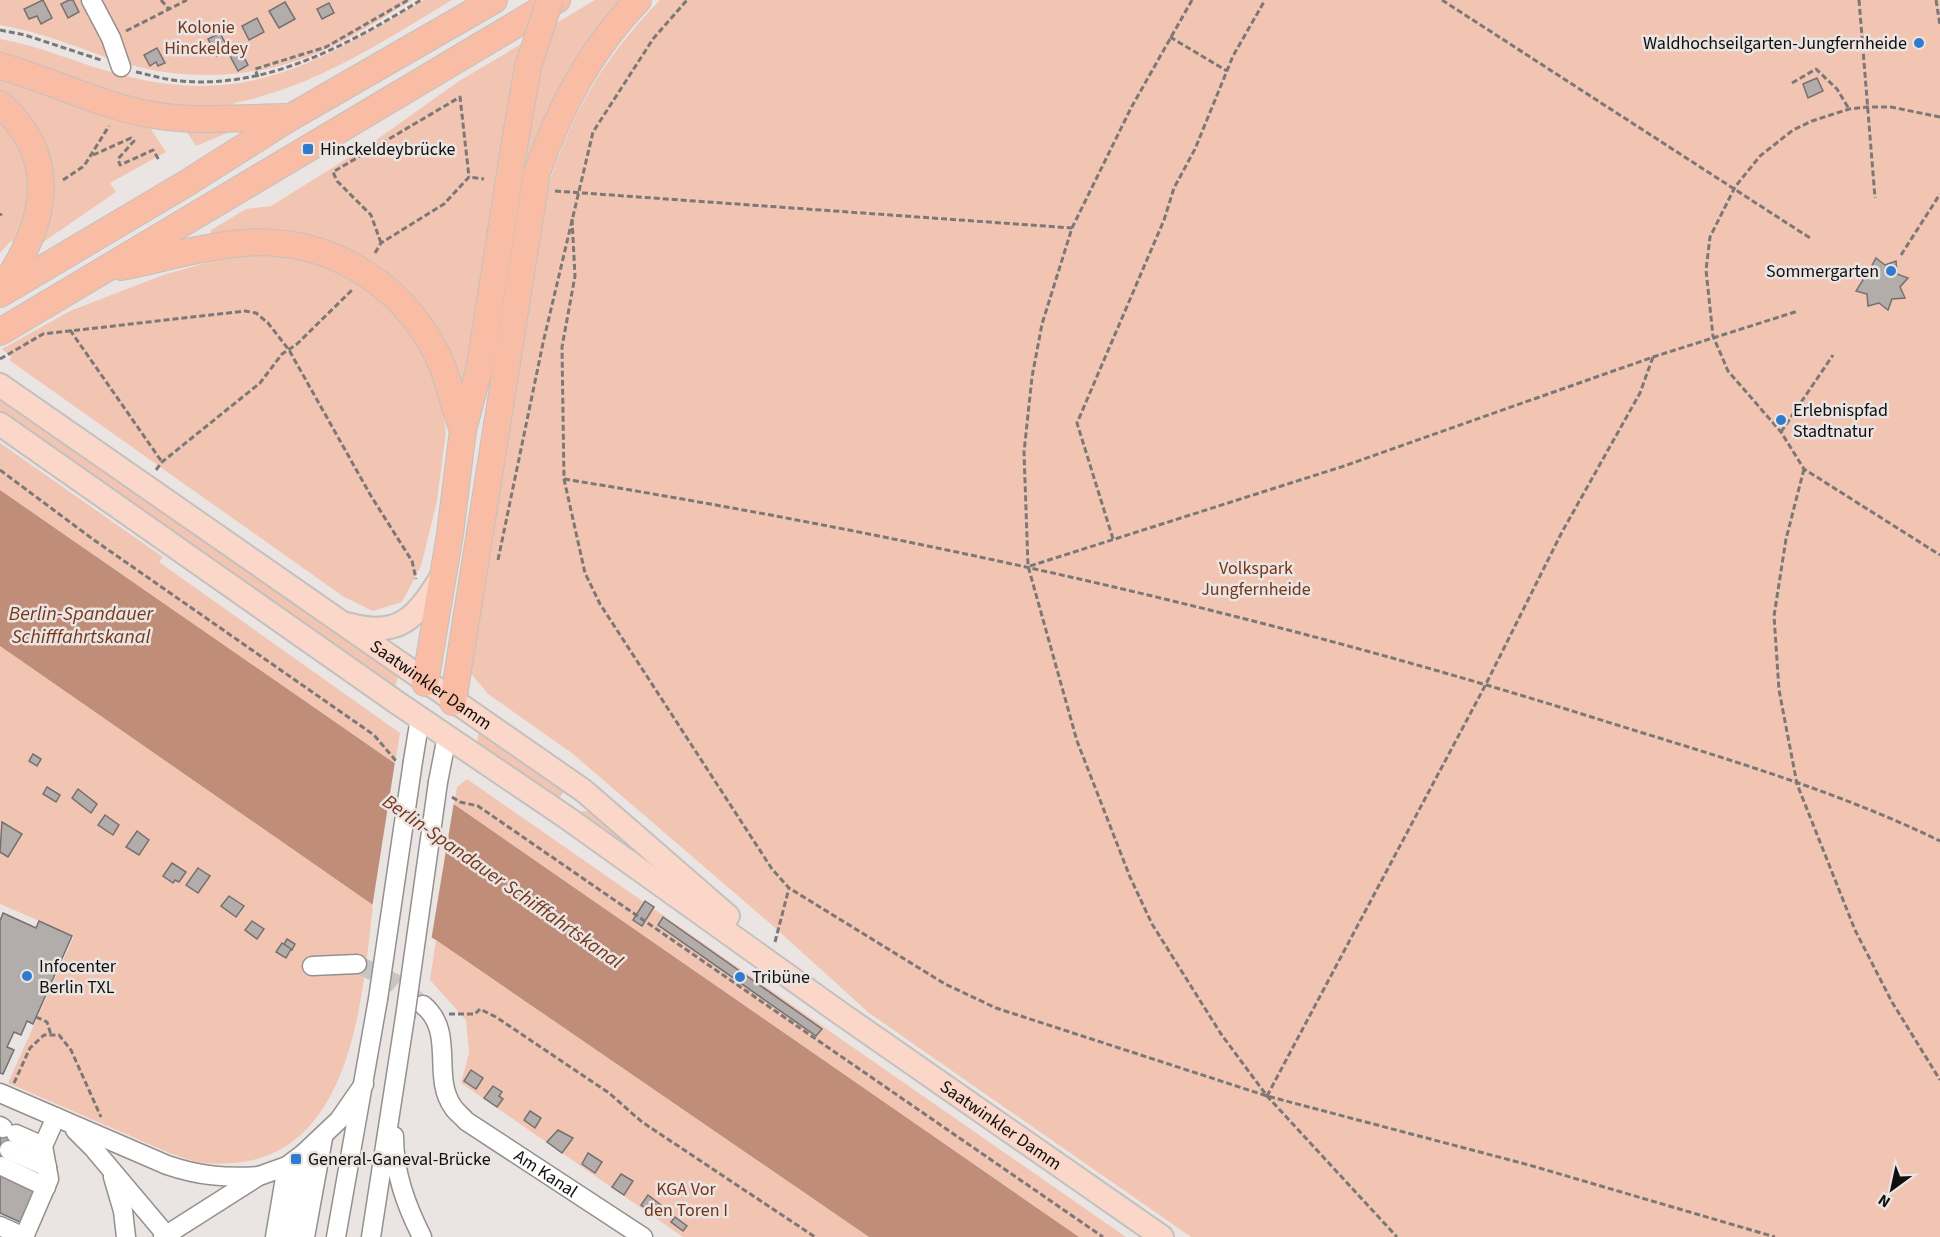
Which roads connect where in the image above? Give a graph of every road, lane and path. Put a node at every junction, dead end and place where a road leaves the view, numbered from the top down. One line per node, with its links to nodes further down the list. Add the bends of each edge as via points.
1 (91, 0): 20 (street)
2 (161, 0): 16 (path)
3 (187, 0): 16 (path)
4 (408, 0): 24 (path, via 326,47 255,69)
5 (421, 0): 24 (path, via 324,54)
6 (494, 0): 29 (highway)
7 (550, 0): 61 (highway, bridge, via 528,67 480,366)
8 (557, 0): 48 (highway)
9 (638, 0): 77 (highway, via 606,36 572,90 556,120 537,173)
10 (687, 0): 39 (path, via 652,39 607,107 593,132)
11 (1192, 0): 19 (path)
12 (1265, 0): 23 (path)
13 (1442, 0): 37 (path)
14 (1859, 0): 27 (path)
15 (1936, 0): 17 (path)
16 (169, 9): 20 (path)
17 (1940, 25)
18 (0, 30): 22 (path)
19 (1170, 37): 23 (path); 43 (path)
20 (111, 38): 22 (street)
21 (0, 66): 29 (highway, via 153,115 207,119)
22 (121, 67): 24 (path, via 181,81)
23 (1227, 71): 68 (path, via 1077,423)
24 (258, 76)
25 (1792, 83): 28 (path, via 1816,69 1837,89)
26 (0, 105): 50 (highway, via 16,119 30,140 40,166 42,195 30,241)
27 (1868, 107): 28 (path); 30 (path, via 1891,107); 41 (path)
28 (1849, 109): 37 (path, via 1793,130 1760,156)
29 (291, 117): 50 (highway)
30 (1940, 117)
31 (110, 124): 32 (path)
32 (93, 154): 33 (path, via 131,138 134,141 118,159 120,165 153,150); 36 (path, via 75,175)
33 (159, 160)
34 (469, 177): 35 (path); 45 (path, via 444,204); 45 (path, via 460,97 333,172 371,215)
35 (484, 179)
36 (63, 180)
37 (1736, 187): 44 (path); 53 (path, via 1710,237 1706,270)
38 (555, 191): 39 (path)
39 (577, 194): 42 (path); 43 (path)
40 (1940, 194): 47 (path)
41 (1875, 198)
42 (572, 219): 67 (path, via 575,276 562,347); 70 (path)
43 (1072, 228): 71 (path, via 1042,324 1032,377 1024,452)
44 (1810, 238)
45 (381, 243): 46 (path)
46 (375, 254)
47 (1901, 255)
48 (100, 272): 54 (highway); 61 (highway, via 232,244 283,243 334,255 385,286 423,329 439,358)
49 (353, 289): 55 (path)
50 (0, 292)
51 (1798, 311): 53 (path)
52 (70, 330): 54 (path); 55 (path, via 245,311 268,323); 63 (path)
53 (1713, 336): 57 (path); 62 (path, via 1728,371)
54 (4, 343): 58 (path)
55 (289, 350): 63 (path, via 260,383); 73 (path, via 412,561)
56 (1833, 355): 62 (path)
57 (1653, 357): 68 (path, via 1341,467); 76 (path, via 1640,393 1562,532)
58 (0, 359)
59 (0, 385): 74 (main road, Saatwinkler Damm)
60 (0, 424): 78 (main road, Saatwinkler Damm)
61 (463, 430): 72 (highway)
62 (1781, 432): 65 (path)
63 (162, 462): 64 (path)
64 (157, 469)
65 (1804, 469): 69 (path); 81 (path, via 1786,539 1774,616 1779,690)
66 (0, 470): 80 (path, via 374,735 392,759)
67 (564, 479): 71 (path, via 753,510); 86 (path, via 585,573 600,604 772,869)
68 (1113, 539): 71 (path)
69 (1940, 555)
70 (497, 564)
71 (1028, 566): 76 (path, via 1376,652); 98 (path, via 1077,741 1130,877 1177,968)
72 (443, 575): 74 (main road, via 421,609 393,628 367,629); 75 (highway)
73 (417, 582)
74 (337, 621): 75 (main road, Saatwinkler Damm)
75 (425, 683): 77 (main road, Saatwinkler Damm); 78 (main road)
76 (1486, 684): 81 (path); 98 (path)
77 (453, 702): 79 (main road); 82 (main road, Saatwinkler Damm)
78 (420, 718): 79 (main road, Saatwinkler Damm); 80 (street)
79 (447, 736): 84 (main road, Saatwinkler Damm); 96 (street, bridge)
80 (407, 763): 95 (street, bridge)
81 (1797, 784): 85 (path); 94 (path, via 1856,930 1892,1002)
82 (584, 791): 84 (main road); 91 (main road, Saatwinkler Damm)
83 (450, 796): 122 (path, via 478,806)
84 (566, 817): 91 (main road, Saatwinkler Damm)
85 (1940, 841)
86 (789, 888): 87 (path); 98 (path, via 945,984 996,1008)
87 (775, 942)
88 (357, 964): 89 (street)
89 (312, 966)
90 (429, 1010): 120 (street, Am Kanal, via 443,1039 443,1076 451,1106 466,1121); 121 (path, via 475,1014 480,1009 496,1017 609,1093 642,1122)
91 (840, 1013): 123 (main road, Saatwinkler Damm)
92 (36, 1017): 93 (path, via 47,1022)
93 (51, 1035): 97 (path, via 44,1035 30,1048); 102 (path, via 59,1035 72,1050)
94 (1940, 1080)
95 (364, 1084): 96 (street); 100 (street); 117 (street)
96 (393, 1091): 118 (street); 119 (street, via 396,1170 407,1208)
97 (4, 1094): 99 (street)
98 (1268, 1096): 124 (path); 125 (path, via 1528,1165)
99 (60, 1119): 102 (street); 103 (street); 107 (street, via 93,1148)
100 (323, 1138): 104 (street); 116 (street)
101 (6, 1141): 103 (street); 106 (street); 109 (street)
102 (111, 1141): 108 (street, via 195,1175)
103 (43, 1146): 106 (street)
104 (303, 1154): 105 (street); 115 (street)
105 (287, 1166): 108 (street); 114 (street)
106 (47, 1167): 109 (street)
107 (112, 1172): 111 (street); 113 (street)
108 (259, 1176): 111 (street)
109 (46, 1187): 112 (street)
110 (0, 1226): 112 (street)
111 (166, 1236)
112 (24, 1237)
113 (126, 1237)
114 (275, 1237)
115 (289, 1237)
116 (305, 1237)
117 (336, 1237)
118 (371, 1237)
119 (422, 1237)
120 (643, 1237)
121 (815, 1237)
122 (1103, 1237)
123 (1162, 1237)
124 (1397, 1237)
125 (1775, 1237)

